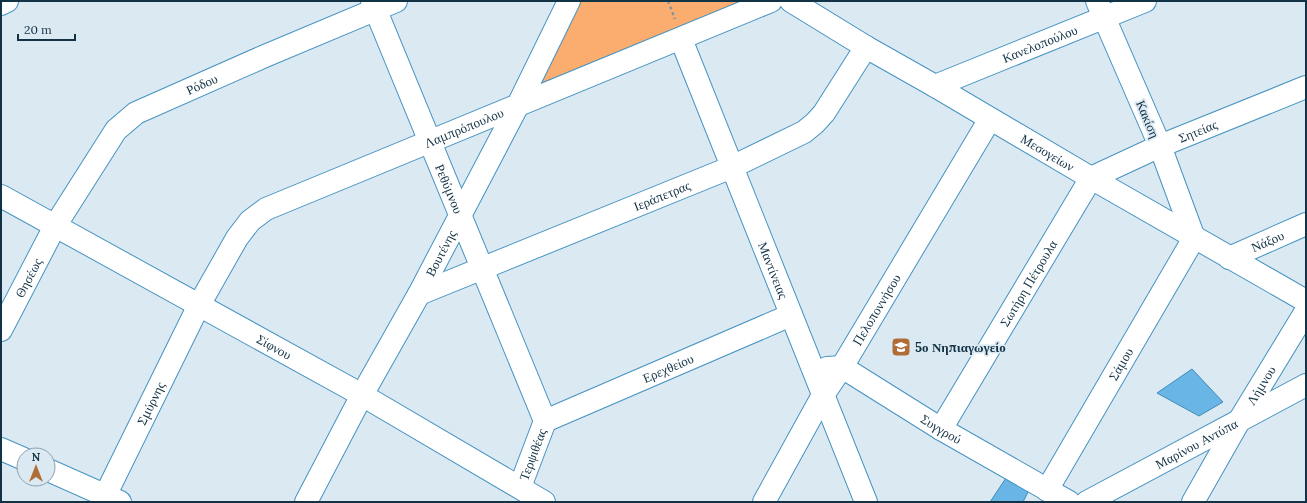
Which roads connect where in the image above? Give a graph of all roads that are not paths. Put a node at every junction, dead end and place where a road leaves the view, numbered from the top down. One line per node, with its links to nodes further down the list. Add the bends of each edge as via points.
1 (7, 1): 7 (street)
2 (396, 1): 8 (street, Ρόδου)
3 (569, 1): 14 (street, Βουτένης)
4 (771, 1): 10 (street, Λαμπρόπουλου)
5 (791, 1): 11 (street, Μεσογείων)
6 (1145, 1): 9 (street, Κανελοπούλου)
7 (1, 4)
8 (374, 5): 16 (street, Ρεθύμνου); 23 (street, Ρόδου, via 136,113 116,130)
9 (1100, 9): 12 (street, Κανελοπούλου); 17 (street, Κακίση)
10 (681, 39): 14 (street, Λαμπρόπουλου); 18 (street, Μαντίνειας)
11 (866, 48): 12 (street, Μεσογείων); 18 (street, Ιεράπετρας, via 815,123 804,132)
12 (935, 86): 15 (street, Μεσογείων)
13 (1306, 87): 17 (street, Σητείας)
14 (518, 105): 16 (street, Λαμπρόπουλου); 21 (street, Βουτένης)
15 (990, 119): 19 (street, Μεσογείων); 33 (street, Πελοποννήσου)
16 (429, 141): 21 (street, Ρεθύμνου); 29 (street, Λαμπρόπουλου, via 266,209 250,221 237,238)
17 (1160, 146): 19 (street, Σητείας); 24 (street, Κακίση)
18 (732, 167): 26 (street, Ιεράπετρας); 31 (street, Μαντίνειας)
19 (1091, 178): 24 (street, Μεσογείων); 40 (street, Σωτήρη Πέτρουλα)
20 (1, 196): 23 (street, Σίφνου)
21 (459, 215): 26 (street, Ρεθύμνου); 27 (street, Βουτένης)
22 (1306, 224): 25 (street, Νάξου)
23 (55, 226): 29 (street, Σίφνου); 32 (street, Θησέως)
24 (1194, 238): 25 (street, Μεσογείων); 45 (street, Σάμου)
25 (1229, 258): 28 (street, Μεσογείων)
26 (483, 269): 27 (street, Ιεράπετρας); 39 (street, Ρεθύμνου)
27 (419, 294): 36 (street, Βουτένης)
28 (1306, 301)
29 (199, 305): 36 (street, Σίφνου); 46 (street, Σμύρνης)
30 (1306, 310): 38 (street, Λήμνου)
31 (791, 315): 34 (street, Μαντίνειας); 39 (street, Ερεχθείου)
32 (1, 330)
33 (842, 367): 34 (street); 37 (street, Πελοποννήσου); 40 (street, Συγγρού)
34 (812, 370): 37 (street, Μαντίνειας)
35 (1306, 385): 38 (street, Μαρίνου Αντύπα)
36 (362, 396): 44 (street, Σίφνου); 47 (street, Βουτένης)
37 (823, 396): 49 (street, Πελοποννήσου); 50 (street, Μαντίνειας)
38 (1239, 421): 52 (street, Μαρίνου Αντύπα); 53 (street, Λήμνου)
39 (545, 422): 44 (street, Τερψιθέας)
40 (941, 429): 45 (street, Συγγρού)
41 (1, 449): 42 (street)
42 (16, 456)
43 (56, 474): 46 (street)
44 (520, 487): 48 (street, Σίφνου)
45 (1047, 490): 51 (street, Συγγρού)
46 (109, 500)
47 (306, 502)
48 (544, 502)
49 (764, 502)
50 (866, 502)
51 (1069, 502)
52 (1087, 502)
53 (1193, 502)

